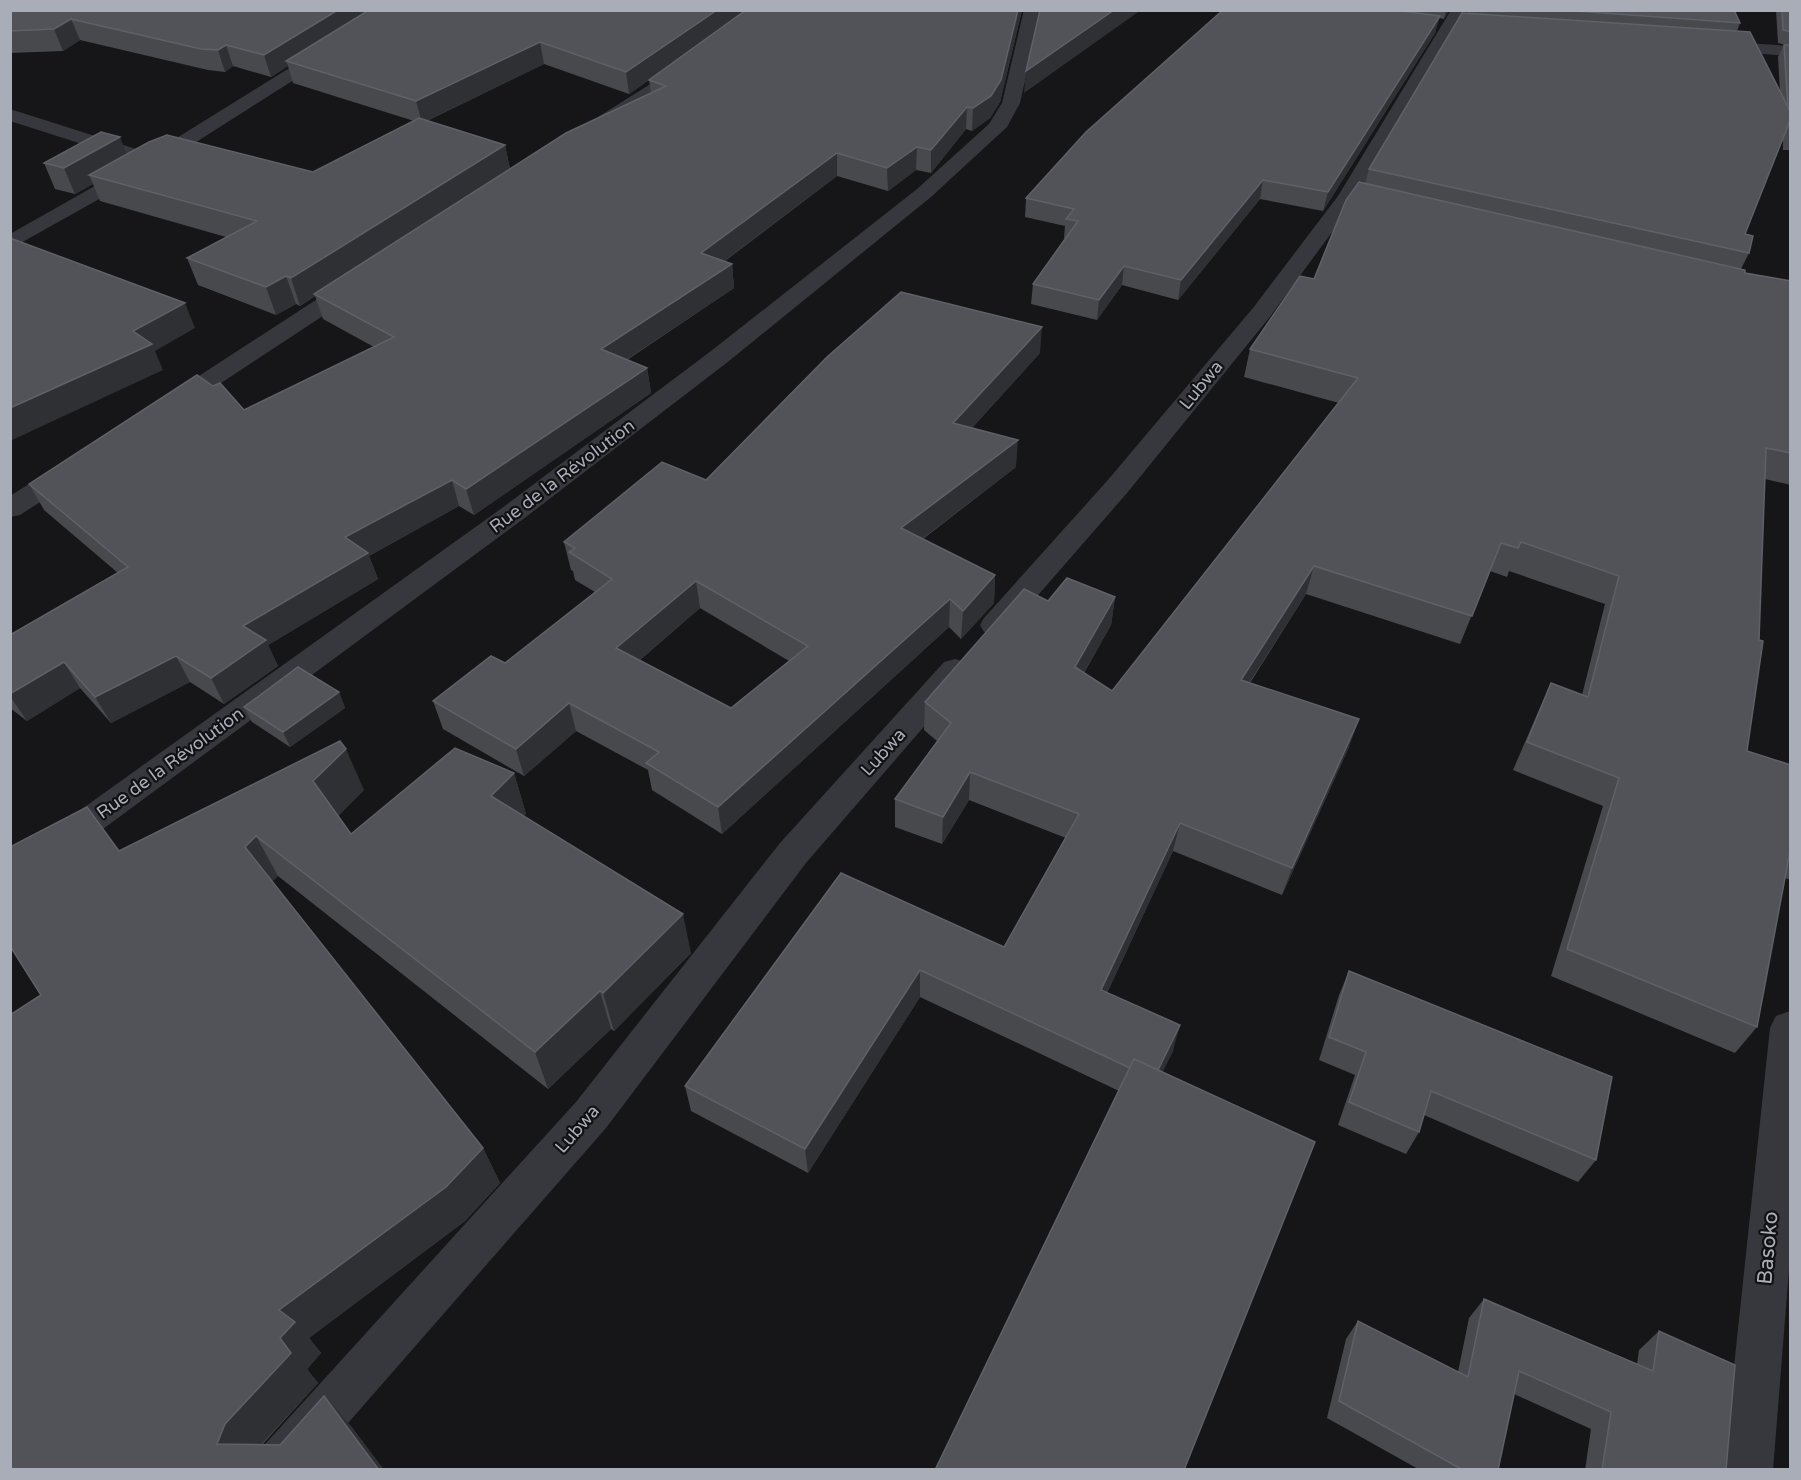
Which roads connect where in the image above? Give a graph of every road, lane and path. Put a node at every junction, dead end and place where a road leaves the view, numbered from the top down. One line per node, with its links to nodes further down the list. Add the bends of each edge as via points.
1 (396, 10): 9 (street)
2 (1033, 10): 15 (street, Rue de la Révolution, via 1005,114 997,127 924,193 720,356 512,514 91,820)
3 (1452, 22): 17 (street, Lubwa, via 1358,201 1117,488 793,853 591,1115)
4 (1696, 45): 5 (street)
5 (1791, 51)
6 (708, 52): 8 (street)
7 (10, 115): 9 (street)
8 (591, 131)
9 (153, 161): 10 (street)
10 (10, 243)
11 (376, 271): 12 (street)
12 (145, 422)
13 (85, 461): 14 (street)
14 (10, 509)
15 (10, 873)
16 (1791, 1028): 18 (street, Basoko)
17 (274, 1470)
18 (1748, 1470)

